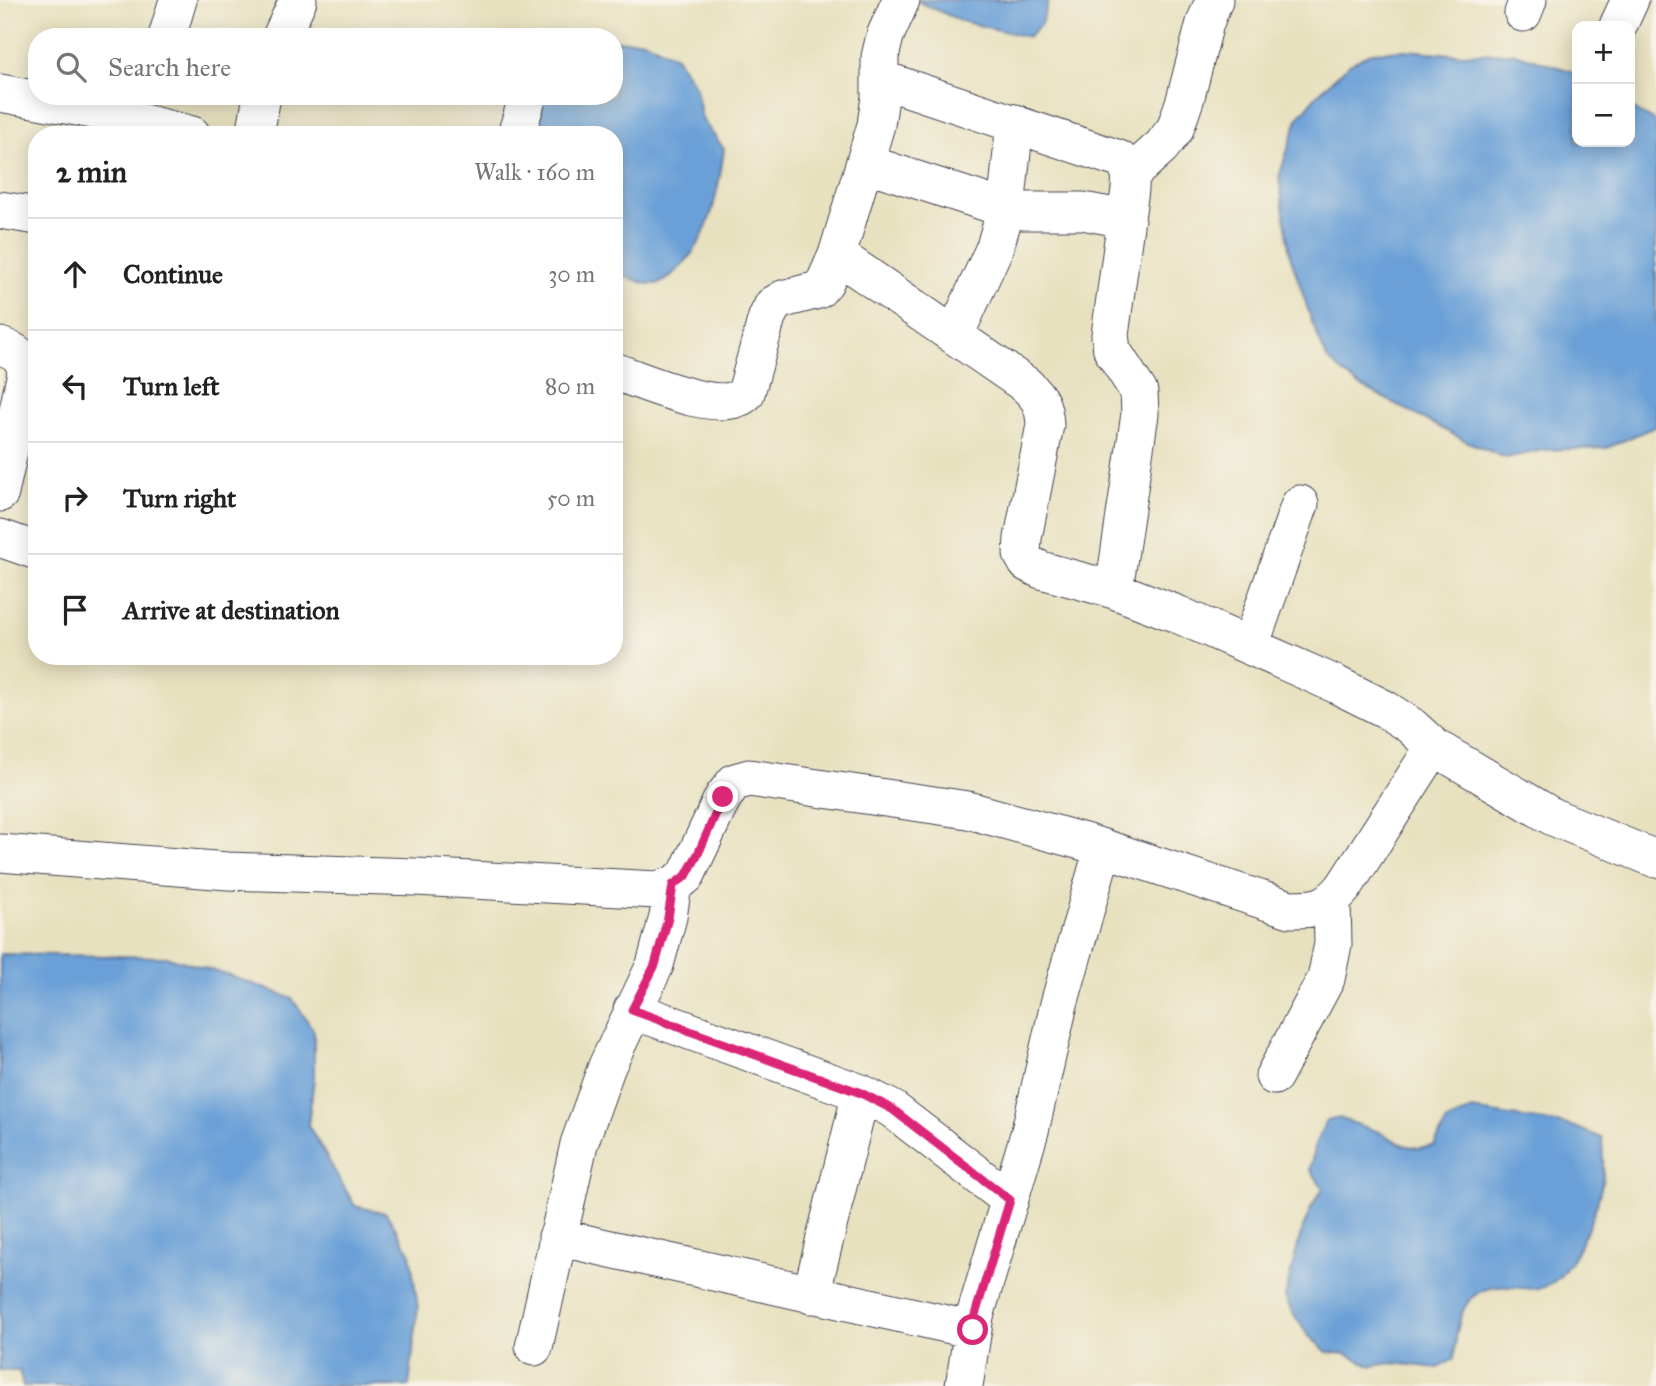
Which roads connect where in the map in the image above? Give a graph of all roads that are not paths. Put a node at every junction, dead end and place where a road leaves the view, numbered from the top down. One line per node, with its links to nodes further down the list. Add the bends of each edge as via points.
1 (178, 0): 7 (street)
2 (298, 0): 8 (street)
3 (901, 0): 9 (street, via 884,36)
4 (1213, 0): 21 (street, via 1175,129)
5 (1630, 0): 6 (street)
6 (1620, 21)
7 (170, 28)
8 (285, 28)
9 (881, 79): 16 (street); 20 (street, via 876,125)
10 (0, 93): 11 (street)
11 (28, 98)
12 (66, 105): 15 (street)
13 (260, 105): 18 (street)
14 (525, 105): 19 (street)
15 (148, 110): 17 (street)
16 (1015, 123): 21 (street, via 1119,159); 23 (street)
17 (176, 126)
18 (257, 126)
19 (519, 126)
20 (865, 163): 23 (street); 26 (street)
21 (1132, 174): 25 (street)
22 (0, 209): 24 (street)
23 (1006, 209): 25 (street, via 1083,211); 27 (street, via 995,247)
24 (28, 214)
25 (1125, 219): 34 (street, via 1110,335 1112,350 1139,392 1140,414)
26 (838, 255): 27 (street); 29 (street, via 818,290 773,305 741,398 681,395)
27 (955, 335): 34 (street, via 1027,385 1045,408 1023,538 1022,554 1027,563)
28 (0, 346): 30 (street, via 24,360 26,373)
29 (623, 374)
30 (0, 493)
31 (1300, 504): 35 (street)
32 (0, 538): 33 (street)
33 (28, 548)
34 (1114, 590): 35 (street)
35 (1250, 646): 36 (street, via 1385,709)
36 (1434, 747): 39 (street, via 1553,817); 41 (street)
37 (1103, 848): 40 (street, via 968,810 749,779 735,782 723,797 686,876); 41 (street, via 1290,908 1314,909); 45 (street)
38 (0, 853): 40 (street, via 228,872 657,890)
39 (1656, 859)
40 (673, 885): 42 (street, via 655,965)
41 (1332, 901): 43 (street, via 1333,944 1326,979)
42 (632, 1010): 44 (street); 46 (street, via 579,1144)
43 (1274, 1076)
44 (861, 1093): 45 (street, via 892,1109); 47 (street)
45 (1010, 1200): 48 (street)
46 (557, 1237): 47 (street); 49 (street)
47 (811, 1295): 48 (street)
48 (973, 1330): 50 (street)
49 (534, 1347)
50 (964, 1386)

